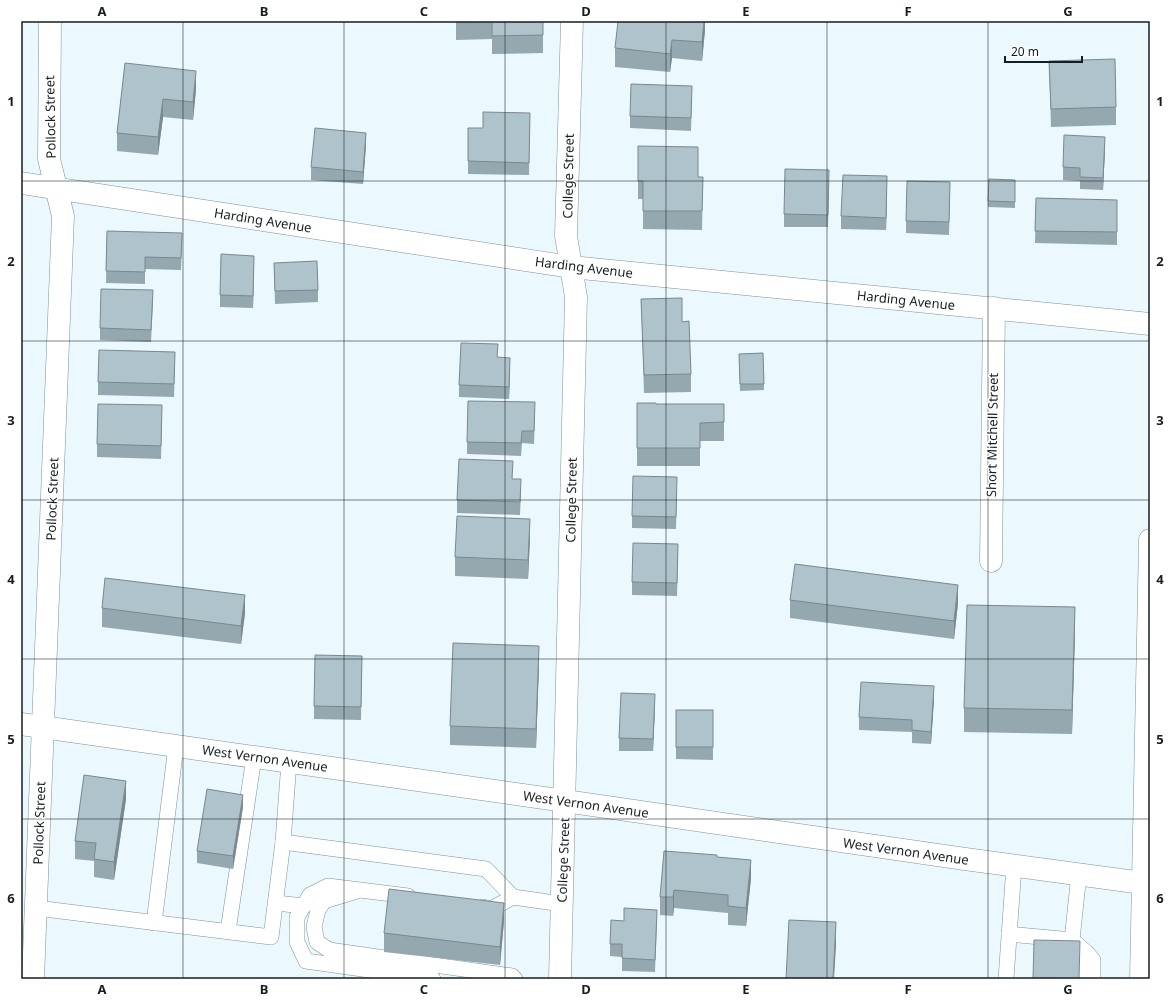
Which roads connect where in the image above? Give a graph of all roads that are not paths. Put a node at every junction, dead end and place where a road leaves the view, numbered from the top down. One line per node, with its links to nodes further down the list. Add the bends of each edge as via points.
1 (50, 21): 4 (street, Pollock Street, via 49,159)
2 (572, 21): 5 (street, College Street, via 566,236)
3 (21, 183): 4 (street, Harding Avenue)
4 (56, 188): 5 (street, Harding Avenue); 11 (street, Pollock Street, via 63,216)
5 (571, 267): 6 (street, Harding Avenue); 15 (street, College Street, via 576,297)
6 (994, 308): 7 (street, Harding Avenue); 9 (street, Short Mitchell Street)
7 (1150, 324)
8 (1150, 540): 19 (street)
9 (991, 561)
10 (21, 724): 11 (street, West Vernon Avenue)
11 (42, 727): 12 (street, West Vernon Avenue); 27 (street, Pollock Street)
12 (176, 746): 13 (street, West Vernon Avenue); 28 (lane)
13 (254, 757): 14 (street, West Vernon Avenue); 29 (lane)
14 (289, 762): 15 (street, West Vernon Avenue); 16 (lane)
15 (565, 801): 17 (street, West Vernon Avenue); 24 (street, College Street)
16 (283, 842): 21 (lane, via 486,869); 23 (lane)
17 (1014, 866): 18 (street, West Vernon Avenue); 30 (lane)
18 (1079, 874): 19 (street, West Vernon Avenue); 31 (lane)
19 (1146, 884): 40 (street)
20 (362, 889): 22 (lane); 26 (lane, via 328,886 310,895); 35 (lane, via 324,901 318,910 314,927 317,942 329,950 512,976)
21 (513, 897): 24 (lane); 25 (lane, via 492,909)
22 (423, 898)
23 (276, 903): 26 (lane); 29 (lane, via 271,937)
24 (562, 904): 36 (street, College Street)
25 (469, 905)
26 (304, 906): 34 (lane, via 297,917 297,942 306,961)
27 (36, 908): 28 (lane); 33 (street, Pollock Street)
28 (154, 923): 29 (lane)
29 (228, 932)
30 (1009, 934): 31 (lane); 37 (lane)
31 (1072, 940): 32 (lane)
32 (1088, 953): 38 (lane, via 1083,960); 39 (lane, via 1093,960)
33 (33, 979)
34 (433, 979)
35 (515, 979)
36 (560, 979)
37 (1006, 979)
38 (1082, 979)
39 (1093, 979)
40 (1141, 979)

